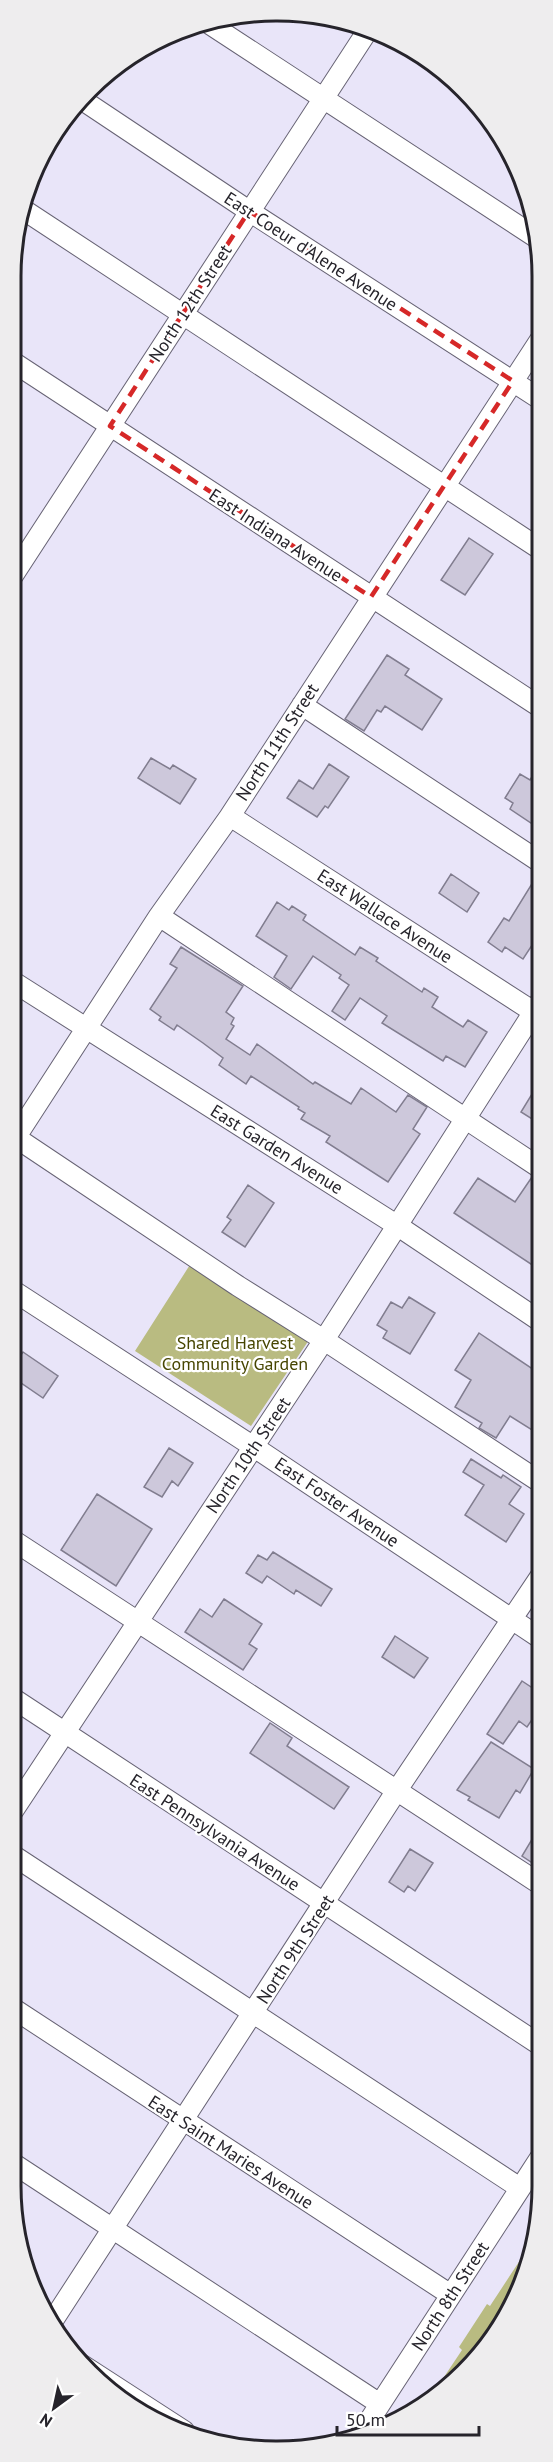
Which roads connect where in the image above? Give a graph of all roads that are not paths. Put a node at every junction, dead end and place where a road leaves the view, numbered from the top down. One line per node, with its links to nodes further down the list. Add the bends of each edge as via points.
1 (216, 28): 3 (street)
2 (364, 37): 3 (street, North 12th Street)
3 (322, 98): 5 (street, North 12th Street); 7 (street)
4 (88, 104): 5 (street, East Coeur d'Alene Avenue)
5 (249, 211): 8 (street, North 12th Street); 11 (street, East Coeur d'Alene Avenue)
6 (29, 213): 8 (street)
7 (528, 232)
8 (183, 314): 13 (street, North 12th Street); 14 (street)
9 (532, 352): 11 (street, North 11th Street)
10 (21, 367): 13 (street, East Indiana Avenue)
11 (513, 381): 12 (street, East Coeur d'Alene Avenue); 14 (street, North 11th Street)
12 (532, 394)
13 (110, 426): 16 (street, North 12th Street); 17 (street, East Indiana Avenue)
14 (443, 486): 15 (street); 17 (street, North 11th Street)
15 (532, 544)
16 (21, 549)
17 (371, 597): 18 (street, East Indiana Avenue); 19 (street, North 11th Street)
18 (532, 702)
19 (302, 705): 20 (street, North 11th Street); 21 (street)
20 (230, 816): 22 (street, North 11th Street); 24 (street, East Wallace Avenue)
21 (532, 857)
22 (159, 916): 26 (street, North 11th Street); 27 (street)
23 (21, 987): 26 (street, East Garden Avenue)
24 (532, 1006)
25 (532, 1019): 27 (street, North 10th Street)
26 (87, 1028): 28 (street, North 11th Street); 31 (street, East Garden Avenue)
27 (464, 1119): 30 (street); 31 (street, North 10th Street)
28 (21, 1129)
29 (21, 1145): 34 (street)
30 (532, 1163)
31 (398, 1226): 33 (street, East Garden Avenue); 34 (street, North 10th Street)
32 (21, 1296): 35 (street, East Foster Avenue)
33 (532, 1316)
34 (324, 1340): 35 (street, North 10th Street); 36 (street)
35 (254, 1447): 39 (street, East Foster Avenue); 40 (street, North 10th Street)
36 (532, 1477)
37 (21, 1545): 40 (street)
38 (532, 1589): 39 (street, North 9th Street)
39 (512, 1620): 41 (street, East Foster Avenue); 44 (street, North 9th Street)
40 (138, 1621): 43 (street, North 10th Street); 44 (street)
41 (532, 1633)
42 (21, 1704): 43 (street, East Pennsylvania Avenue)
43 (64, 1732): 45 (street, North 10th Street); 48 (street, East Pennsylvania Avenue)
44 (397, 1790): 47 (street); 48 (street, North 9th Street)
45 (21, 1799)
46 (21, 1861): 49 (street)
47 (532, 1879)
48 (325, 1904): 49 (street, North 9th Street); 51 (street, East Pennsylvania Avenue)
49 (253, 2013): 52 (street, North 9th Street); 55 (street)
50 (21, 2014): 52 (street, East Saint Maries Avenue)
51 (532, 2040)
52 (182, 2120): 56 (street, North 9th Street); 57 (street, East Saint Maries Avenue)
53 (21, 2169): 56 (street)
54 (532, 2170): 55 (street, North 8th Street)
55 (520, 2188): 57 (street, North 8th Street)
56 (112, 2229): 58 (street, North 9th Street); 59 (street)
57 (451, 2295): 59 (street, North 8th Street)
58 (56, 2315)
59 (380, 2404): 60 (street, North 8th Street)
60 (367, 2424)

